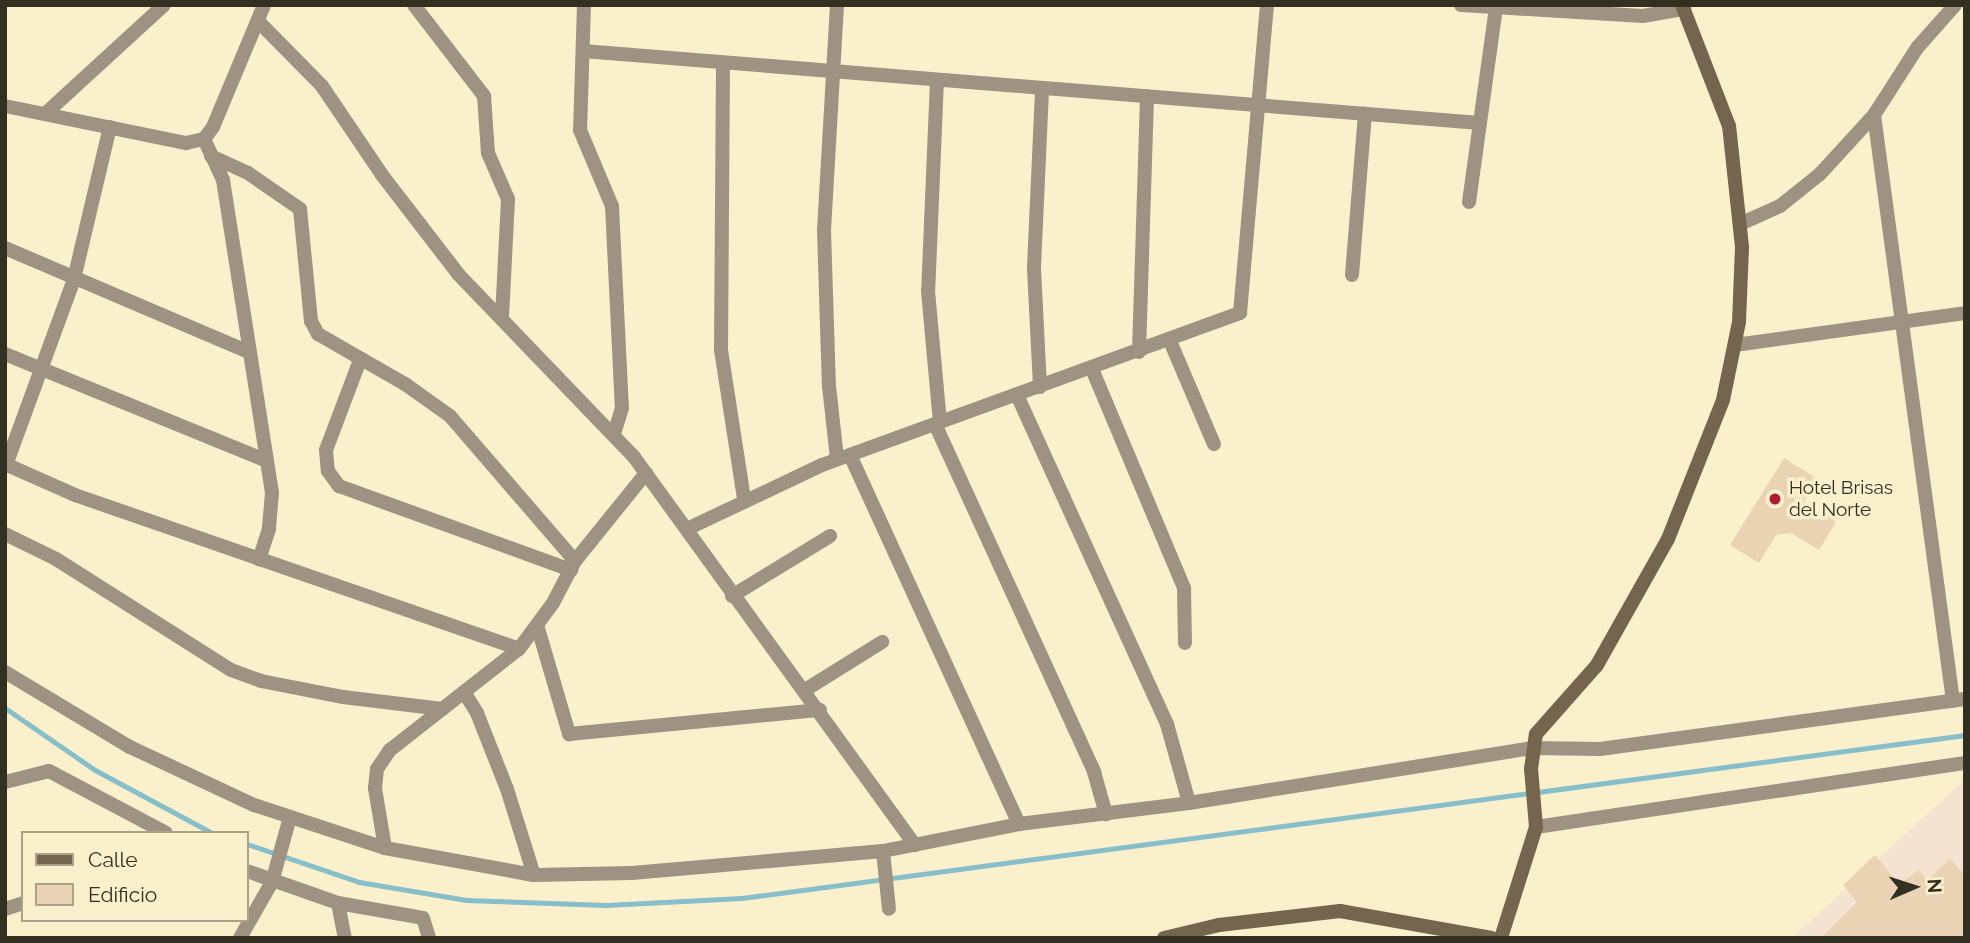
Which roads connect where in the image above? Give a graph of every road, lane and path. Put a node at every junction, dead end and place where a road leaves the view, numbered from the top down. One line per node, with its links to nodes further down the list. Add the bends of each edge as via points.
1 (164, 5): 20 (street)
2 (264, 5): 11 (street)
3 (414, 5): 33 (street, via 484,96 488,153 508,199)
4 (584, 5): 12 (street)
5 (836, 5): 14 (street)
6 (1267, 5): 18 (street)
7 (1461, 5): 9 (street)
8 (1955, 5): 22 (street, via 1917,48)
9 (1496, 7): 10 (street, via 1643,16); 23 (street)
10 (1683, 7): 28 (street, via 1729,126)
11 (258, 20): 25 (street, via 214,127); 33 (street, via 322,86 443,255)
12 (583, 51): 13 (street); 46 (street, via 580,131 612,206 622,408)
13 (723, 63): 14 (street); 52 (street, via 721,350)
14 (831, 71): 15 (street); 48 (street, via 824,230 829,386)
15 (937, 79): 16 (street); 45 (street, via 928,291)
16 (1042, 88): 17 (street); 43 (street, via 1034,267)
17 (1147, 96): 18 (street); 38 (street)
18 (1258, 105): 21 (street); 35 (street, via 1240,313)
19 (7, 110): 20 (street)
20 (45, 114): 24 (street)
21 (1365, 114): 23 (street); 30 (street)
22 (1874, 115): 28 (street, via 1820,174 1780,206); 34 (street)
23 (1480, 123): 27 (street)
24 (110, 127): 25 (street, via 186,142); 31 (street)
25 (204, 139): 26 (street)
26 (211, 156): 37 (street, via 223,180); 40 (street, via 248,173 300,209 311,321 330,345)
27 (1469, 202)
28 (1740, 224): 36 (street, via 1740,322)
29 (5, 248): 31 (street)
30 (1352, 275)
31 (74, 279): 37 (street); 42 (street)
32 (1965, 313): 34 (street)
33 (502, 317): 46 (street)
34 (1904, 322): 36 (street); 66 (street)
35 (1170, 341): 38 (street); 47 (street)
36 (1735, 345): 69 (street, via 1723,400 1668,539 1597,665 1550,713)
37 (249, 352): 49 (street)
38 (1139, 352): 41 (street)
39 (5, 354): 42 (street)
40 (360, 360): 57 (street, via 450,416); 57 (street, via 327,450 328,471 339,486)
41 (1092, 369): 43 (street); 61 (street, via 1184,588)
42 (42, 371): 49 (street); 50 (street)
43 (1040, 387): 44 (street)
44 (1017, 395): 45 (street); 72 (street, via 1167,724)
45 (938, 423): 48 (street); 73 (street, via 1094,772)
46 (614, 434): 51 (street)
47 (1214, 444)
48 (844, 457): 52 (street); 76 (street)
49 (267, 461): 56 (street, via 272,493 269,528)
50 (6, 465): 56 (street, via 75,495)
51 (646, 474): 53 (street); 57 (street)
52 (744, 499): 53 (street)
53 (687, 529): 58 (street)
54 (5, 534): 67 (street, via 56,559 231,670 261,681 343,697)
55 (830, 536): 58 (street)
56 (259, 559): 62 (street)
57 (573, 566): 59 (street)
58 (732, 596): 64 (street)
59 (537, 625): 62 (street); 68 (street, via 569,734)
60 (882, 642): 64 (street)
61 (1185, 643)
62 (519, 649): 65 (street)
63 (5, 672): 74 (street, via 130,747)
64 (805, 690): 68 (street)
65 (464, 692): 67 (street); 82 (street, via 478,713)
66 (1959, 700): 69 (street, via 1600,749)
67 (442, 709): 79 (street, via 390,750 377,769 375,788)
68 (820, 710): 78 (street)
69 (1532, 748): 72 (street); 75 (street)
70 (1965, 763): 75 (street)
71 (5, 782): 77 (street, via 49,771)
72 (1189, 803): 73 (street)
73 (1107, 814): 76 (street)
74 (290, 817): 79 (street); 83 (street)
75 (1535, 820): 91 (street)
76 (1019, 824): 78 (street)
77 (142, 828)
78 (915, 845): 80 (street)
79 (385, 848): 82 (street)
80 (883, 851): 82 (street, via 632,873); 85 (street)
81 (248, 871): 83 (street)
82 (534, 875)
83 (272, 882): 84 (street); 86 (street)
84 (338, 903): 87 (street); 88 (street, via 423,918)
85 (889, 909)
86 (240, 938)
87 (345, 938)
88 (429, 938)
89 (1164, 938): 90 (street, via 1219,925 1340,911)
90 (1492, 938)
91 (1501, 938)

